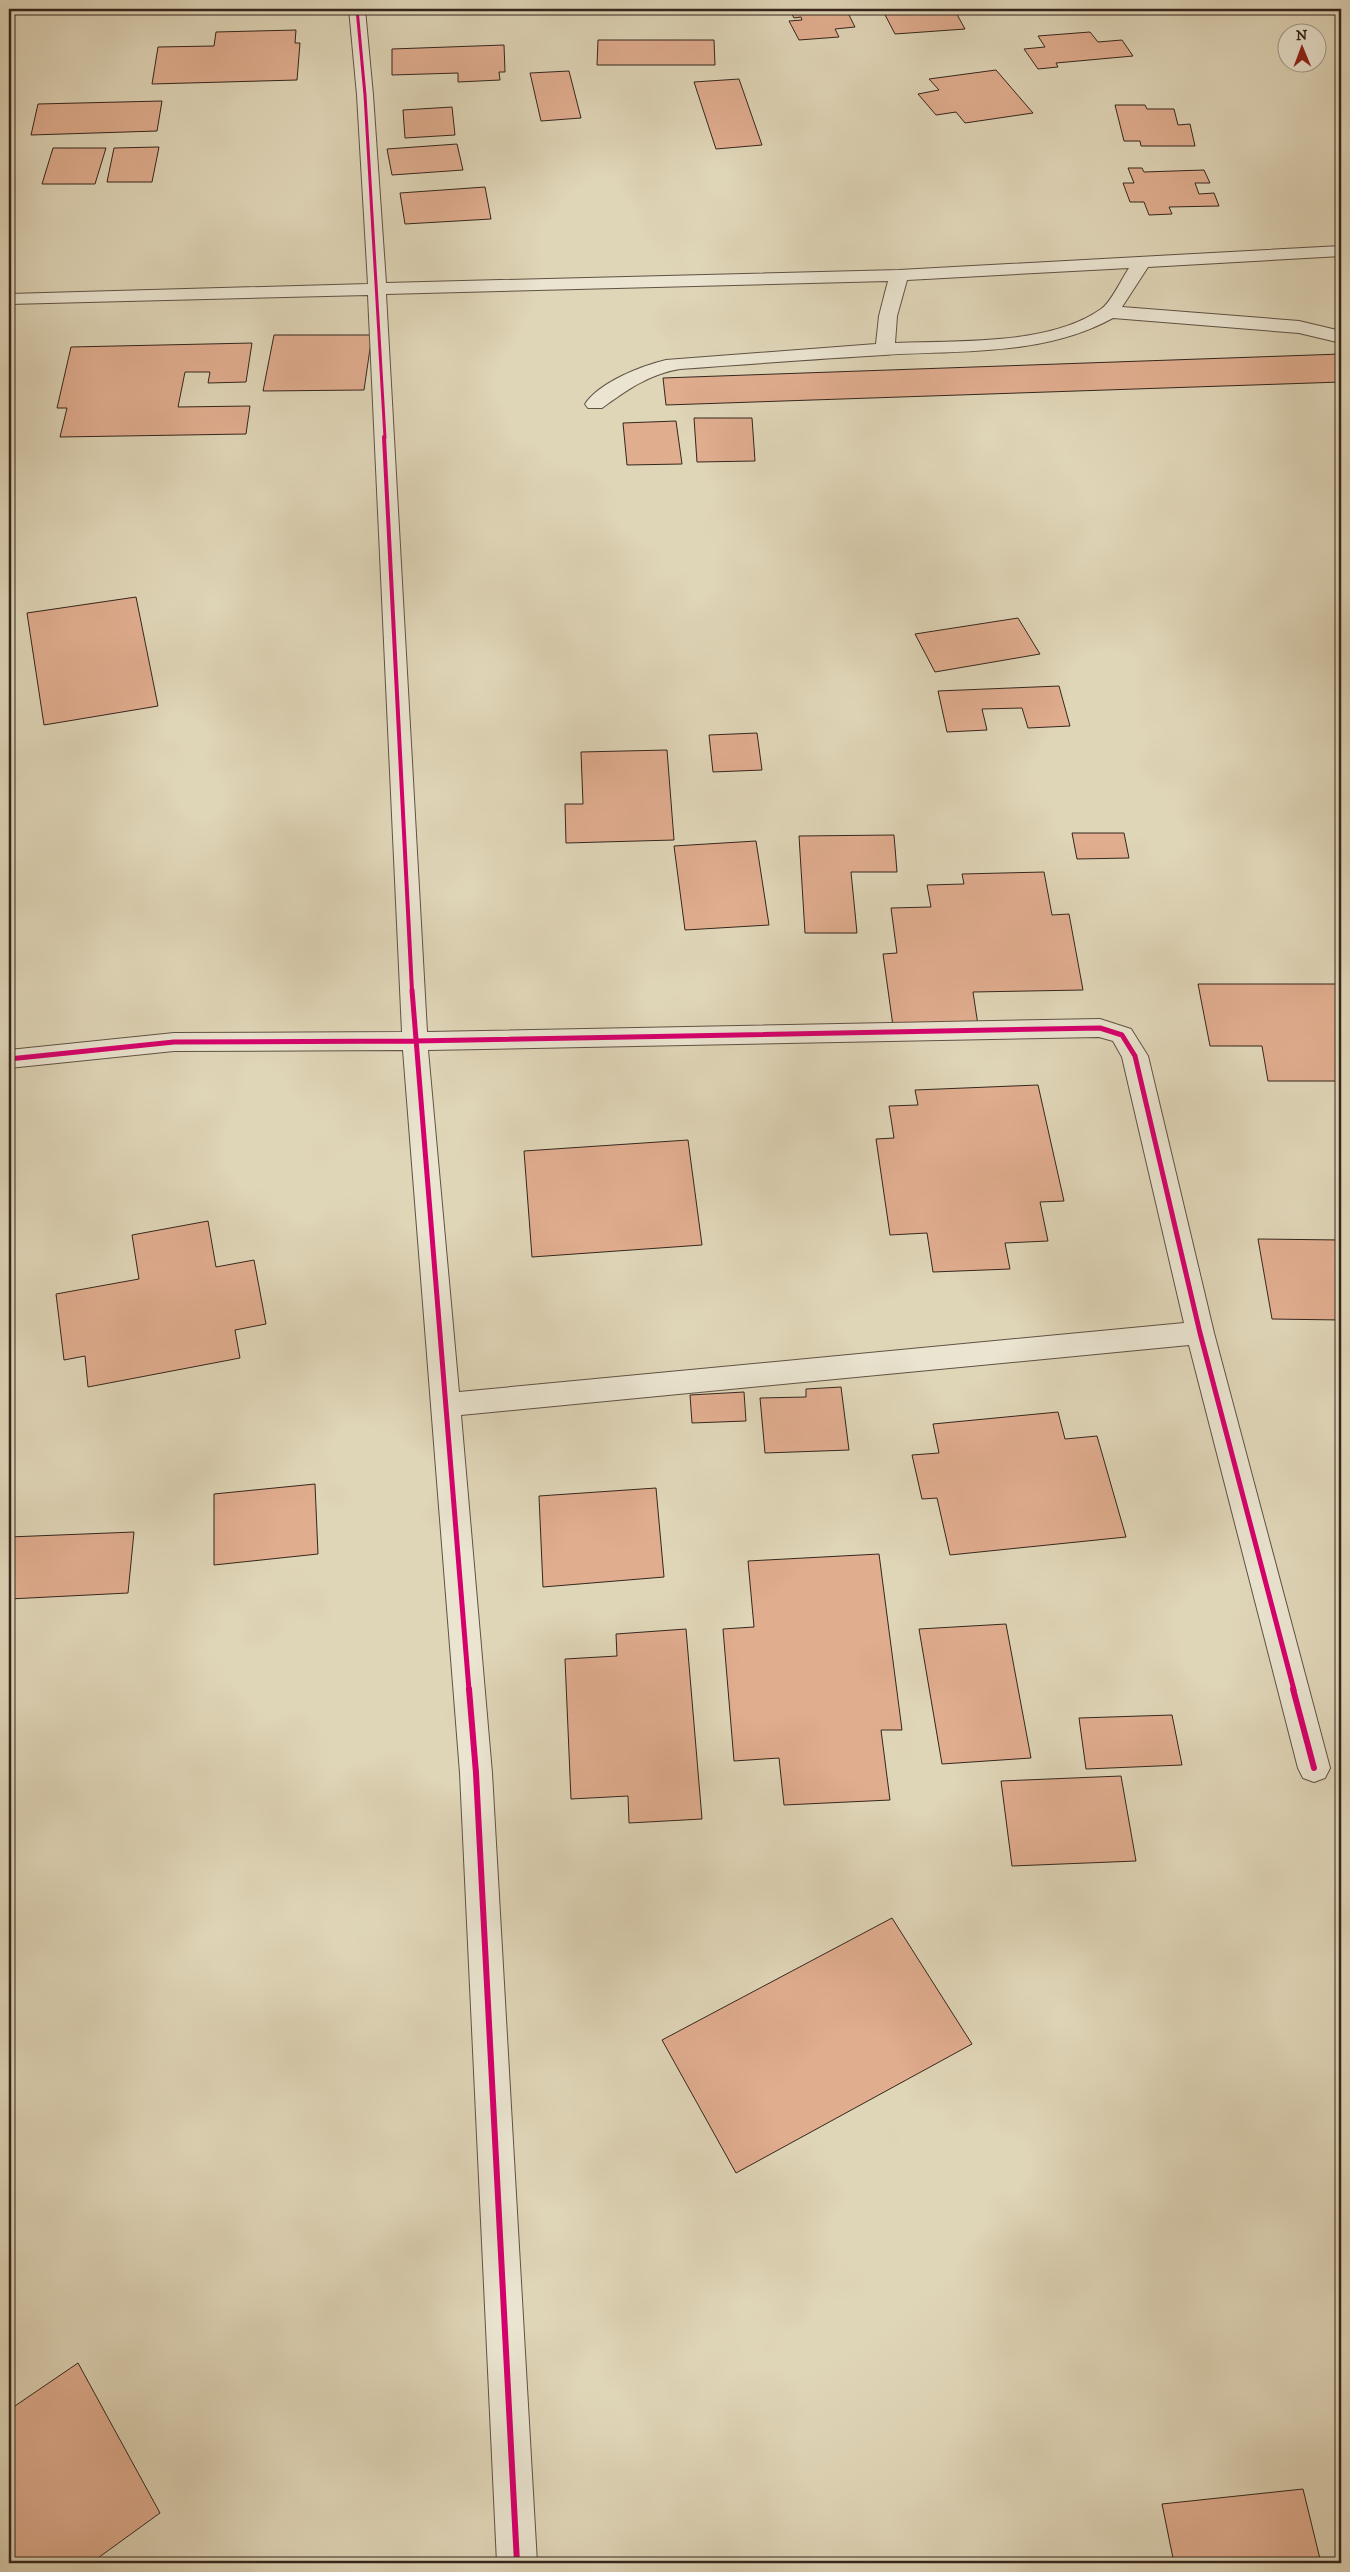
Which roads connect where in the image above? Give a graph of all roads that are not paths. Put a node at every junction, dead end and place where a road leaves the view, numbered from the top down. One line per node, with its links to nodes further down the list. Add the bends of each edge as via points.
1 (358, 9): 5 (street)
2 (1341, 251): 3 (street)
3 (1141, 263): 4 (street); 7 (street)
4 (899, 275): 5 (street); 9 (street, via 888,316)
5 (378, 290): 6 (street); 11 (street)
6 (9, 299)
7 (1110, 312): 8 (street, via 1290,326); 9 (street, via 1083,327 1045,338)
8 (1341, 337)
9 (885, 349): 10 (street, via 656,367 637,374)
10 (595, 404)
11 (415, 1041): 12 (street, via 174,1042); 13 (street, via 1100,1028 1122,1036 1136,1056); 14 (street)
12 (9, 1058)
13 (1200, 1333): 14 (street); 15 (street)
14 (445, 1405): 16 (street, via 476,1773)
15 (1314, 1768)
16 (516, 2563)

